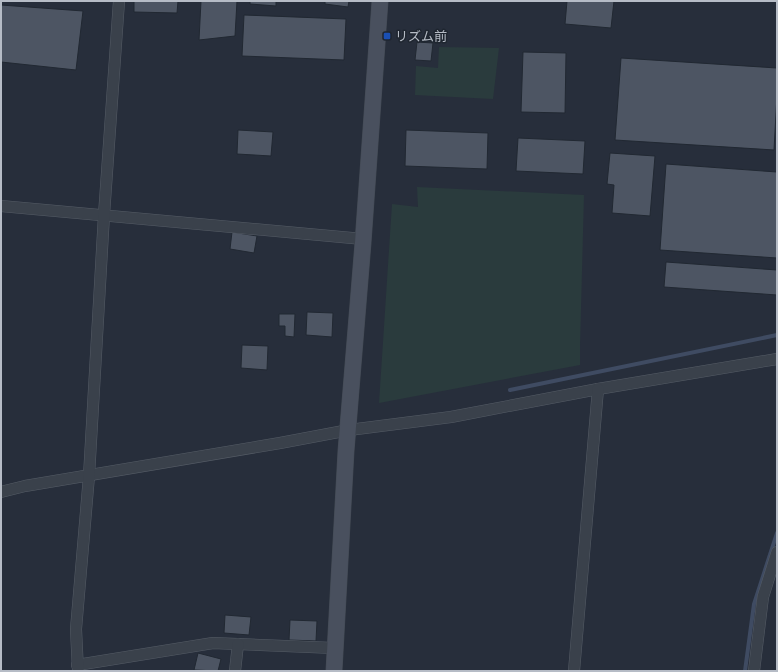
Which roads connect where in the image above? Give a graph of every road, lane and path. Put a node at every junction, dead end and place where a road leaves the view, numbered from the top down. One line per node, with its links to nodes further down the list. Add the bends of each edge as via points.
1 (119, 1): 4 (street)
2 (380, 1): 5 (street)
3 (1, 206): 4 (street)
4 (104, 215): 5 (street); 9 (street)
5 (363, 239): 8 (street)
6 (777, 359): 7 (street)
7 (598, 388): 8 (street, via 451,417); 17 (street)
8 (349, 430): 9 (street); 13 (street)
9 (89, 476): 10 (street); 14 (street, via 76,629)
10 (1, 492)
11 (777, 552): 18 (street, via 763,597)
12 (238, 644): 13 (street); 14 (street, via 213,643); 15 (street)
13 (334, 648): 16 (street)
14 (78, 668)
15 (236, 671)
16 (334, 671)
17 (574, 671)
18 (754, 671)

